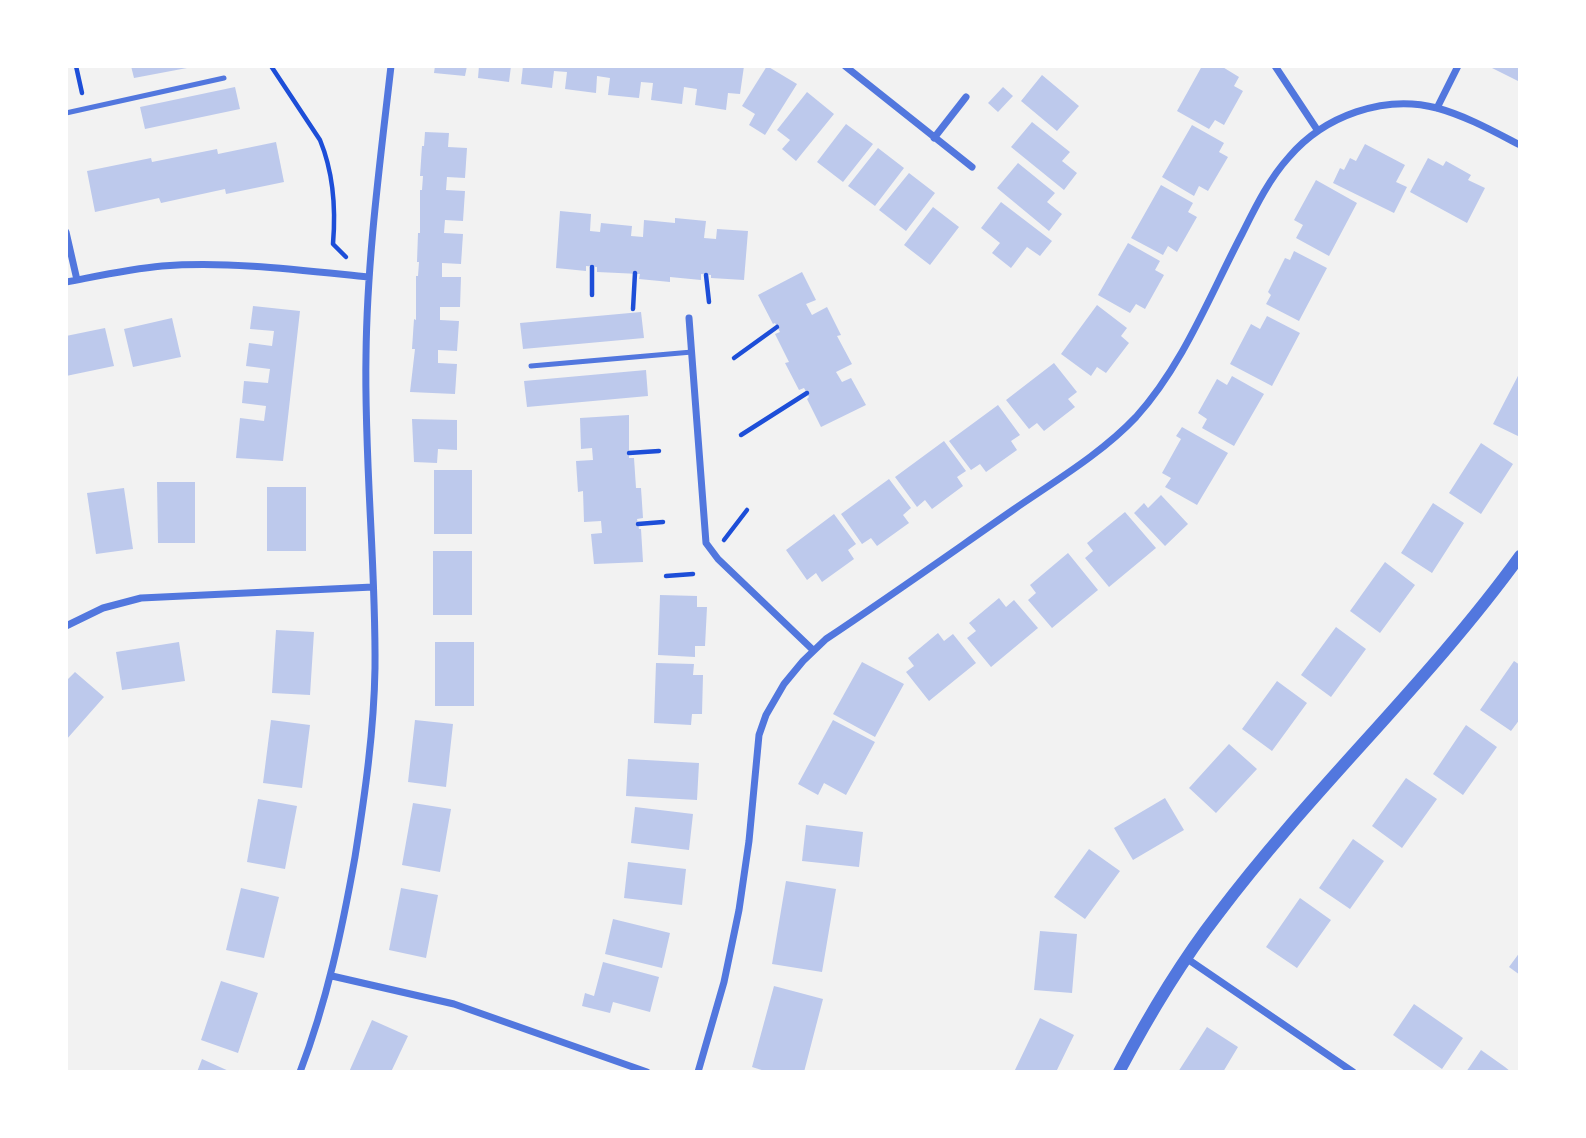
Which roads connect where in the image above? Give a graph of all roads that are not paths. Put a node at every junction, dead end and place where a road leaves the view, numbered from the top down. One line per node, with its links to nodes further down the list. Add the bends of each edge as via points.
1 (391, 66): 14 (street)
2 (845, 66): 10 (street)
3 (1275, 66): 9 (street)
4 (1458, 66): 7 (street)
5 (224, 78): 8 (lane)
6 (966, 97): 10 (street)
7 (1437, 108): 9 (street, via 1383,105 1352,113); 11 (street)
8 (66, 113)
9 (1318, 131): 23 (street, via 1276,174 1169,373 1136,416 1095,453)
10 (934, 138): 12 (street)
11 (1520, 145)
12 (972, 167)
13 (66, 232): 15 (street)
14 (368, 277): 15 (street, via 186,265); 21 (street)
15 (77, 280): 16 (street)
16 (66, 282)
17 (689, 318): 18 (street)
18 (691, 352): 19 (lane); 23 (street, via 706,543)
19 (531, 366)
20 (1520, 556): 24 (street, via 1466,626 1254,867)
21 (373, 587): 22 (street, via 141,598 103,608); 25 (street, via 375,668 368,769)
22 (66, 626)
23 (813, 650): 28 (street, via 775,698 759,735 739,910)
24 (1186, 958): 29 (street); 30 (street)
25 (332, 976): 26 (street); 27 (street, via 454,1004)
26 (300, 1072)
27 (647, 1072)
28 (698, 1072)
29 (1119, 1072)
30 (1353, 1072)

